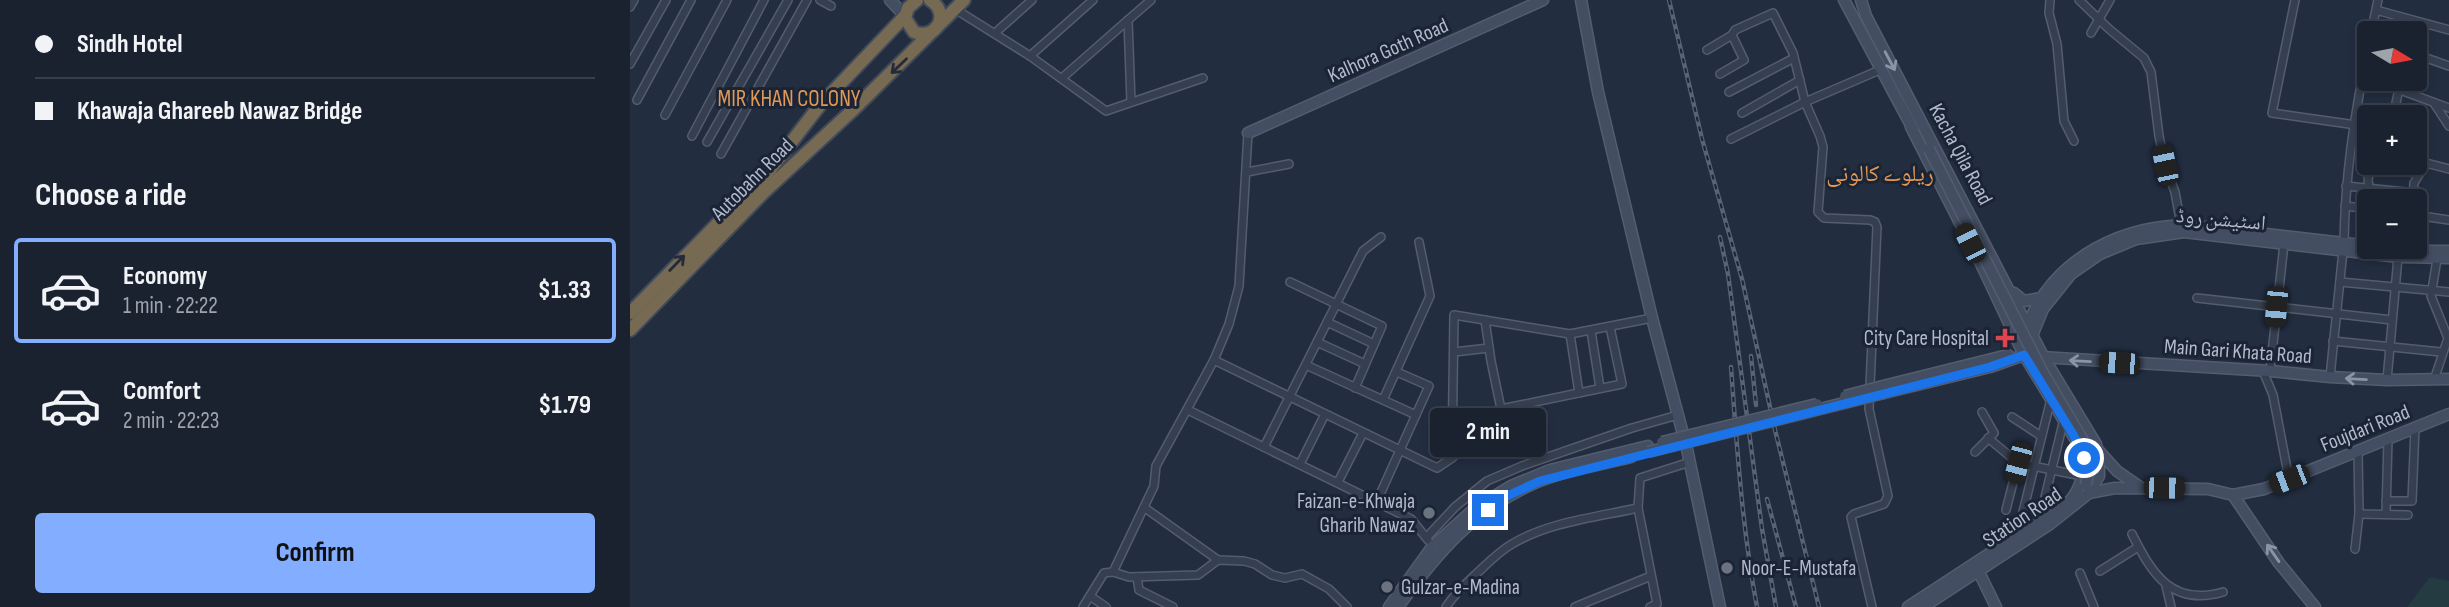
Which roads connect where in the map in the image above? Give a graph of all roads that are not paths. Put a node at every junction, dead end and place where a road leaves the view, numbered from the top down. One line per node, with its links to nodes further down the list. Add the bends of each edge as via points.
1 (634, 0): 26 (street)
2 (666, 0): 41 (street)
3 (691, 0): 51 (street)
4 (727, 0): 58 (street)
5 (764, 0): 66 (street)
6 (788, 0): 69 (street)
7 (807, 0): 71 (street)
8 (820, 0): 25 (street)
9 (890, 0): 28 (street)
10 (916, 0): 28 (highway, Autobahn Road)
11 (930, 0): 32 (highway, via 941,13)
12 (1032, 0): 34 (street)
13 (1093, 0): 38 (street)
14 (1150, 0): 30 (street)
15 (1543, 0): 65 (street, Kalhora Goth Road)
16 (1581, 0): 107 (street, via 1598,92)
17 (1844, 0): 43 (street, Kacha Qila Road)
18 (1861, 0): 59 (street, Kacha Qila Road, one-way to 59)
19 (2050, 0): 68 (street, via 2064,121)
20 (2080, 0): 29 (street)
21 (2110, 0): 29 (street)
22 (2295, 0): 61 (street, via 2272,113)
23 (2378, 0): 27 (street)
24 (960, 5): 32 (highway, Autobahn Road); 34 (street)
25 (831, 6)
26 (630, 7)
27 (2376, 10): 31 (street); 33 (street)
28 (905, 16): 32 (highway, via 914,32); 55 (highway, Autobahn Road)
29 (2098, 19): 35 (street); 82 (street, via 2144,58 2151,72 2159,136)
30 (1128, 20): 45 (street); 52 (street)
31 (2374, 21)
32 (936, 30): 60 (highway, Autobahn Road, one-way to 60)
33 (2449, 30)
34 (995, 33): 38 (street)
35 (2091, 33)
36 (1732, 35): 37 (street); 39 (street, via 1773,13); 44 (street, via 1744,60)
37 (1707, 50)
38 (1030, 55): 45 (street)
39 (1794, 58): 47 (street); 50 (street)
40 (2427, 58): 42 (street)
41 (630, 64)
42 (2449, 66)
43 (1882, 69): 53 (street); 64 (street, Kacha Qila Road)
44 (1720, 74)
45 (1062, 78): 52 (street, via 1106,111)
46 (1203, 78): 52 (street)
47 (1800, 80): 53 (street); 57 (street)
48 (2359, 91): 61 (street)
49 (2404, 91): 54 (street)
50 (1729, 92)
51 (638, 100)
52 (1131, 102)
53 (1805, 102): 67 (street); 208 (street, via 1822,147 1820,216 1870,220 1877,228 1869,409 1888,496 1884,504 1854,514 1851,522)
54 (2433, 102): 56 (street); 63 (street)
55 (820, 105): 60 (highway); 105 (highway, Autobahn Road, one-way to 55, via 769,170)
56 (2449, 108)
57 (1742, 113)
58 (665, 114)
59 (1921, 119): 70 (street); 95 (street, Kacha Qila Road)
60 (838, 122): 112 (highway, Autobahn Road)
61 (2353, 124): 62 (street); 76 (street)
62 (2357, 125)
63 (2449, 126)
64 (1911, 127): 70 (street); 122 (street, Kacha Qila Road)
65 (1248, 133): 75 (street)
66 (692, 136)
67 (1731, 139)
68 (2074, 141)
69 (707, 142)
70 (1927, 145): 169 (street, bridge, via 2043,373 2085,444 2089,467)
71 (721, 154)
72 (2427, 163): 74 (street)
73 (1289, 164): 75 (street)
74 (2449, 169)
75 (1247, 172): 126 (street, via 1239,286)
76 (2346, 186): 77 (street); 78 (street)
77 (2363, 189)
78 (2345, 206): 79 (street); 86 (street)
79 (2357, 207)
80 (2427, 217): 81 (street)
81 (2449, 220)
82 (2180, 225): 86 (street, اسٹیشن روڈ); 101 (street, اسٹیشن روڈ, via 2137,230 2093,250)
83 (1381, 237): 103 (street, via 1363,251)
84 (1419, 242): 130 (street, via 1430,296)
85 (2284, 244): 86 (street, اسٹیشن روڈ); 104 (street); 113 (street, اسٹیشن روڈ, via 2184,232 2126,242 2071,274)
86 (2343, 246): 87 (street, اسٹیشن روڈ); 88 (street, اسٹیشن روڈ); 97 (street)
87 (2357, 246)
88 (2357, 247)
89 (2427, 251): 90 (street, اسٹیشن روڈ)
90 (2449, 251)
91 (2427, 257): 94 (street, اسٹیشن روڈ)
92 (2449, 258): 94 (street, اسٹیشن روڈ)
93 (2402, 259): 98 (street)
94 (2437, 259): 99 (street)
95 (2003, 278): 101 (street, via 2022,301); 113 (street, Kacha Qila Road)
96 (1290, 282): 103 (street)
97 (2340, 282): 98 (street); 106 (street)
98 (2395, 287): 99 (street); 109 (street)
99 (2432, 291): 100 (street); 116 (street)
100 (2449, 292)
101 (2041, 298): 113 (street, اسٹیشن روڈ)
102 (2197, 298): 104 (street)
103 (1336, 304): 110 (street); 119 (street, via 1382,326)
104 (2276, 307): 106 (street); 129 (street)
105 (630, 313)
106 (2336, 313): 109 (street); 117 (street)
107 (1653, 318): 111 (street); 147 (street)
108 (1485, 320): 115 (street); 121 (street); 123 (street, via 1454,315)
109 (2392, 320): 120 (street)
110 (1327, 322): 118 (street); 119 (street)
111 (1610, 327): 114 (street); 136 (street, via 1622,384)
112 (630, 330)
113 (2029, 330): 122 (street, اسٹیشن روڈ); 125 (street)
114 (1591, 331): 115 (street); 136 (street)
115 (1570, 334): 137 (street)
116 (2448, 340): 124 (street)
117 (2333, 341): 120 (street); 131 (street)
118 (1317, 342): 127 (street); 128 (street)
119 (1374, 344): 127 (street)
120 (2389, 347): 124 (street); 133 (street)
121 (1489, 348): 123 (street); 141 (street)
122 (2023, 351): 125 (street, Main Gari Khata Road); 139 (street, Station Road); 156 (street, bridge)
123 (1454, 352): 161 (street)
124 (2441, 352): 134 (street)
125 (2044, 358): 129 (street, Main Gari Khata Road, one-way to 125); 158 (street)
126 (1214, 359): 138 (street); 142 (street)
127 (1365, 364): 135 (street)
128 (1306, 365): 135 (street); 138 (street)
129 (2266, 371): 131 (street, Main Gari Khata Road); 167 (street)
130 (1397, 372): 140 (street); 146 (street, via 1429,386)
131 (2330, 377): 133 (street, Main Gari Khata Road, one-way to 131)
132 (2449, 379): 134 (street, Main Gari Khata Road)
133 (2387, 380): 134 (street, Main Gari Khata Road)
134 (2434, 380)
135 (1355, 388): 140 (street)
136 (1600, 388): 137 (street)
137 (1579, 393): 141 (street)
138 (1290, 397): 144 (street); 155 (street)
139 (2051, 399): 149 (street, Station Road); 152 (street)
140 (1384, 400): 146 (street)
141 (1501, 409): 161 (street)
142 (1188, 410): 155 (street); 175 (street, via 1156,466)
143 (1982, 412): 153 (street, via 1994,433)
144 (1325, 414): 151 (street); 164 (street)
145 (2449, 414): 150 (street, Foujdari Road)
146 (1416, 415): 157 (street)
147 (1678, 415): 162 (street); 184 (street, via 1487,481)
148 (2012, 417): 152 (street)
149 (2064, 419): 166 (street); 169 (street, Station Road, via 2082,450)
150 (2415, 428): 154 (street, Foujdari Road); 173 (street, via 2412,501)
151 (1363, 433): 157 (street); 168 (street)
152 (2042, 436): 165 (street)
153 (1988, 438): 160 (street); 163 (street)
154 (2388, 439): 159 (street, Foujdari Road); 173 (street)
155 (1264, 447): 164 (street)
156 (1648, 449): 185 (street, via 1550,470 1511,486 1475,508); 203 (street, via 1540,481 1505,497 1442,549)
157 (1400, 450): 161 (street, via 1437,468); 172 (street)
158 (2098, 450): 169 (street, Station Road, via 2099,476); 170 (street, via 2125,478)
159 (2358, 451): 167 (street, Foujdari Road); 178 (street)
160 (1975, 452)
161 (1452, 458)
162 (1690, 461): 176 (street, via 1640,478); 207 (street)
163 (2018, 463): 165 (street); 177 (street)
164 (1300, 464): 168 (street)
165 (2034, 466): 166 (street); 183 (street)
166 (2052, 470): 169 (street); 181 (street)
167 (2289, 479): 171 (street, Foujdari Road)
168 (1338, 482): 172 (street)
169 (2085, 487): 170 (street, Foujdari Road); 174 (street, Station Road); 174 (street)
170 (2142, 488): 171 (street, Foujdari Road, via 2208,489)
171 (2232, 495): 214 (street, one-way to 171)
172 (1377, 501): 184 (street, via 1411,519)
173 (2386, 501): 179 (street)
174 (2072, 503): 181 (street, Station Road); 189 (street, Station Road, via 2050,524)
175 (1145, 508): 188 (street); 191 (street)
176 (1637, 508): 193 (street); 204 (street, via 1535,533 1514,543 1497,554)
177 (2006, 510)
178 (2359, 514): 179 (street); 187 (street)
179 (2386, 514): 180 (street)
180 (2408, 515)
181 (2039, 523): 183 (street, Station Road)
182 (2132, 534): 186 (street)
183 (2017, 536): 189 (street, Station Road)
184 (1427, 537): 185 (street)
185 (1432, 547): 202 (street)
186 (2138, 547): 190 (street); 195 (street)
187 (2355, 549)
188 (1218, 560): 194 (street, via 1198,575); 201 (street, via 1244,561 1285,578 1301,574 1329,589)
189 (1975, 566): 209 (street, Station Road); 210 (street, Station Road); 211 (street)
190 (2100, 571)
191 (1113, 572): 194 (street); 197 (street, via 1104,573)
192 (2080, 573): 212 (street)
193 (1651, 576): 205 (street); 206 (street, via 1657,604)
194 (1137, 577): 200 (street, via 1139,590)
195 (2166, 586): 196 (street, via 2193,596); 213 (street)
196 (2223, 592)
197 (1090, 596): 198 (street); 199 (street)
198 (1083, 607)
199 (1106, 607)
200 (1172, 607)
201 (1348, 607)
202 (1389, 607)
203 (1398, 607)
204 (1446, 607)
205 (1575, 607)
206 (1650, 607)
207 (1720, 607)
208 (1872, 607)
209 (1908, 607)
210 (1923, 607)
211 (1996, 607)
212 (2094, 607)
213 (2171, 607)
214 (2315, 607)

